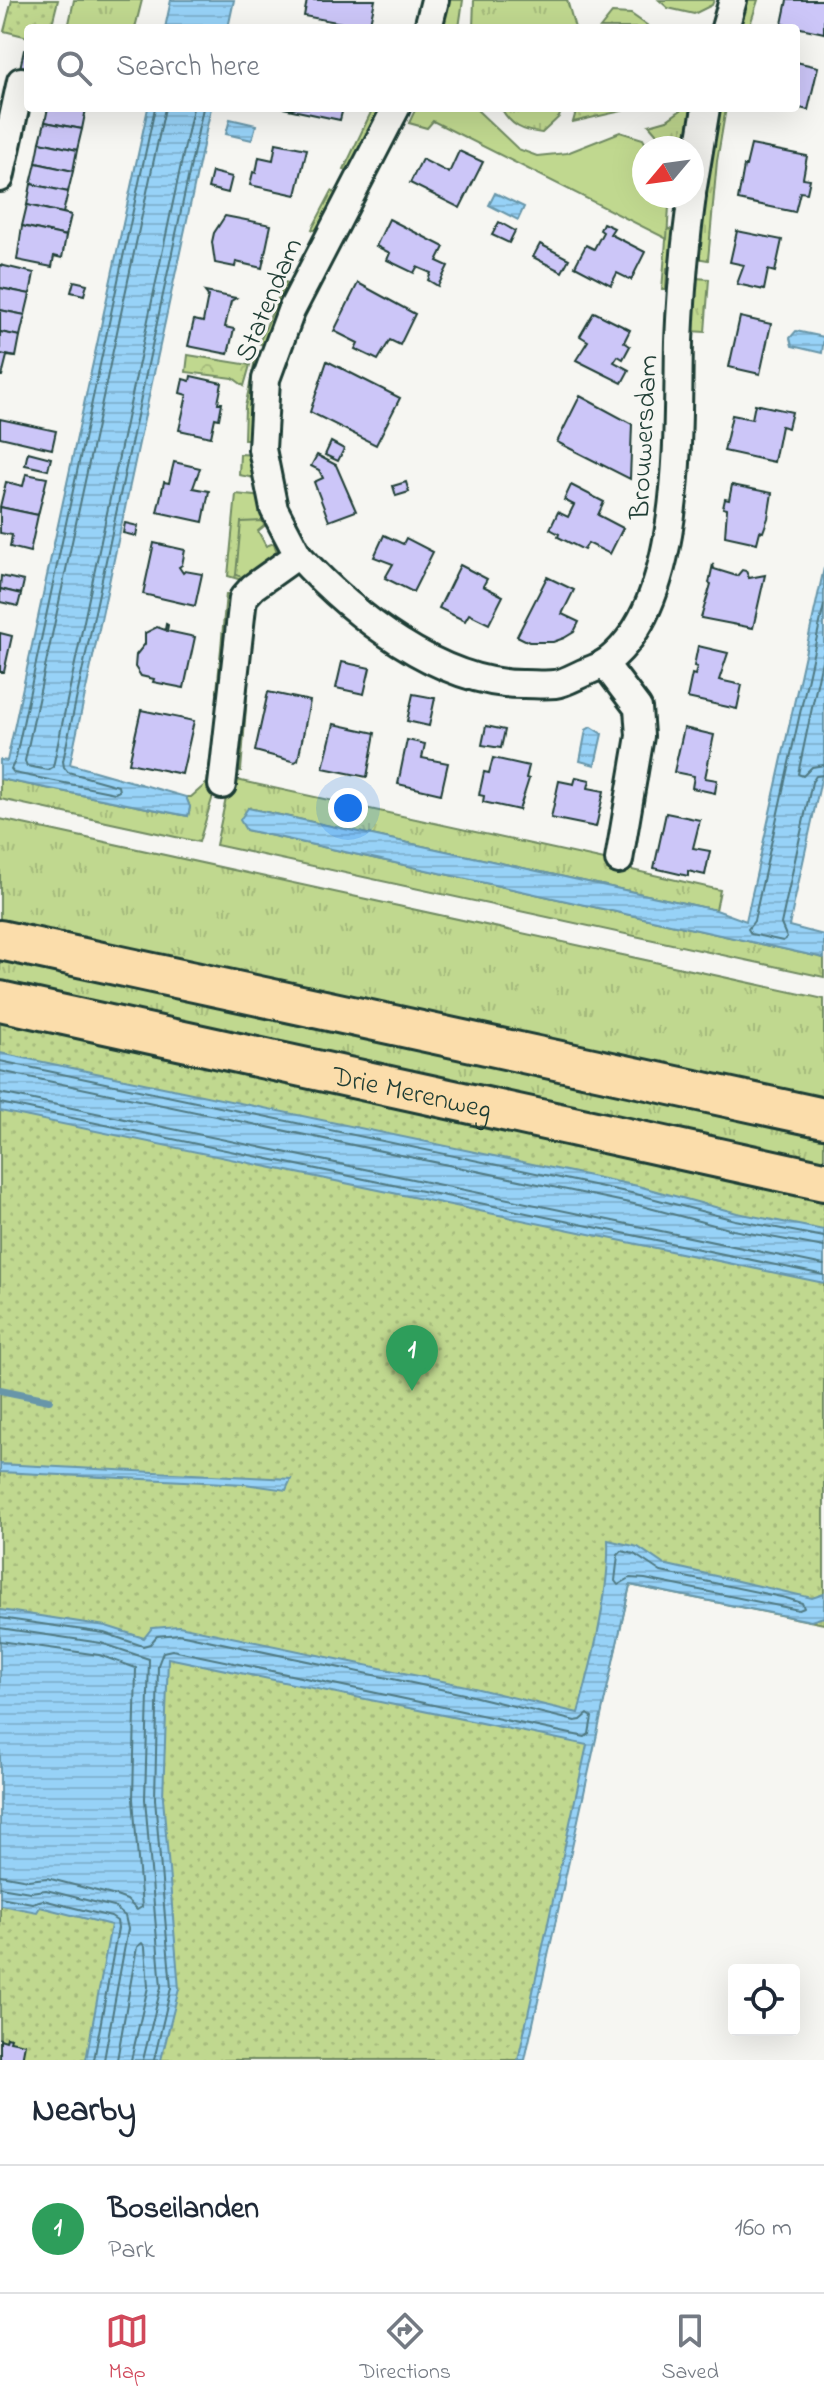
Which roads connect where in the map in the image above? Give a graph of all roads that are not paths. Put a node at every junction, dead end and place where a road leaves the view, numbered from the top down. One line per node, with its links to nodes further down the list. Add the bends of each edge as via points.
1 (435, 0): 3 (street)
2 (733, 0): 4 (street)
3 (429, 24)
4 (726, 24)
5 (21, 81): 8 (street)
6 (394, 112): 12 (street, Statendam, via 291,311 266,379 262,449 274,509)
7 (705, 112): 9 (street, Brouwersdam)
8 (4, 136): 10 (street)
9 (701, 136)
10 (0, 178)
11 (690, 208): 13 (street, Brouwersdam, via 680,304 677,455 666,552 644,615)
12 (298, 555): 13 (street, Brouwersdam, via 328,587 389,635 428,659 470,674 513,684 558,684); 14 (street, via 243,598)
13 (604, 663): 15 (street, via 638,708 640,736)
14 (222, 785)
15 (619, 860)
16 (0, 940): 18 (highway)
17 (0, 1001): 19 (highway, Drie Merenweg)
18 (824, 1118)
19 (824, 1181)

